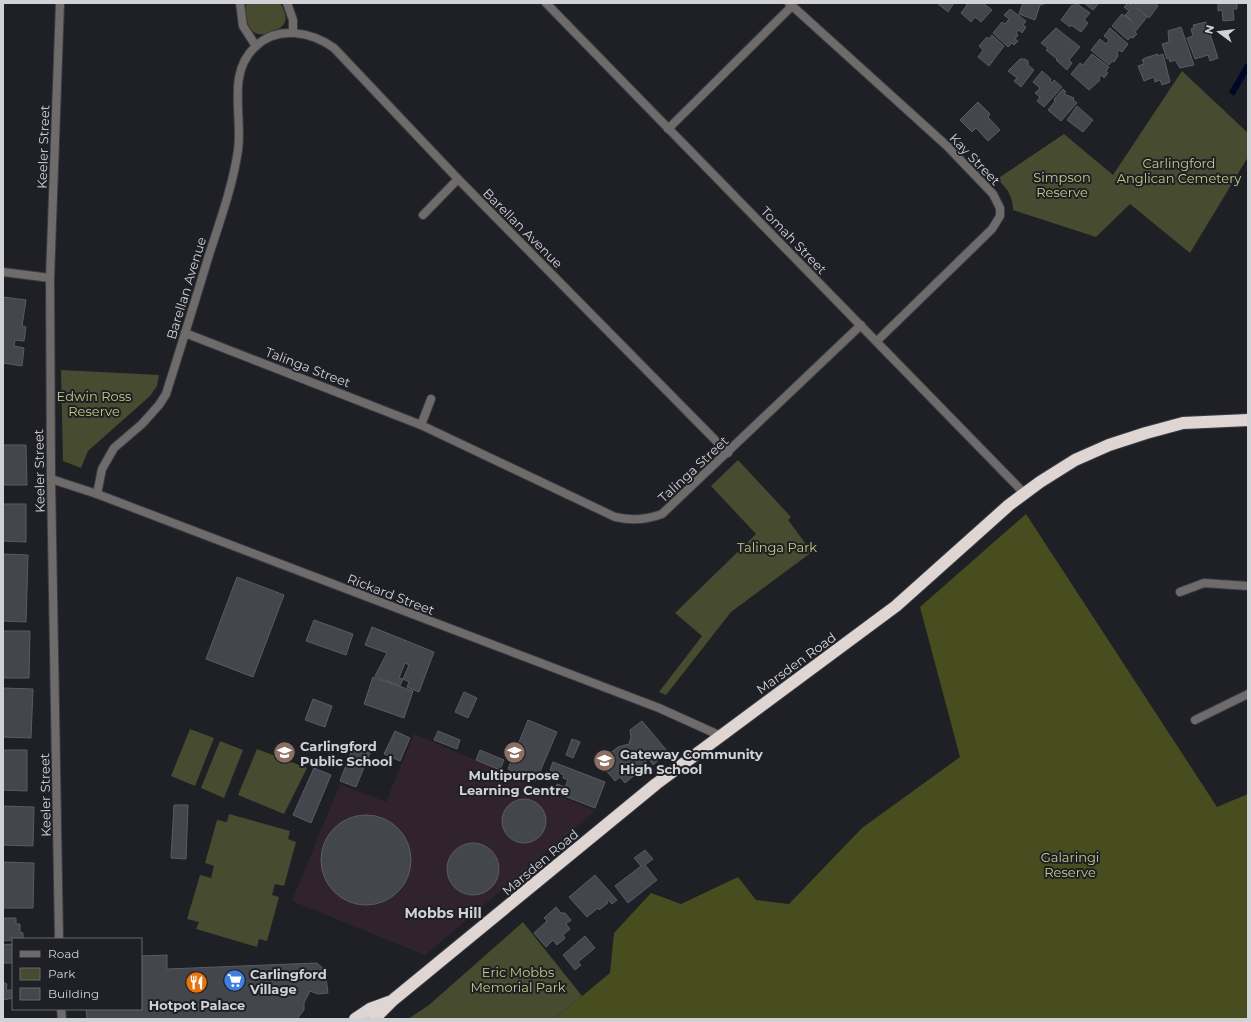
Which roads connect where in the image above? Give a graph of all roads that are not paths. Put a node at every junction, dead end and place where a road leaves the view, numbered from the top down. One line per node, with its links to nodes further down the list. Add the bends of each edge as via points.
1 (60, 3): 12 (street, Keeler Street)
2 (240, 3): 7 (street, via 243,26)
3 (287, 3): 6 (street, via 293,20)
4 (546, 3): 8 (street, Tomah Street)
5 (791, 4): 8 (street, Kay Street); 15 (street, Kay Street, via 947,146 992,194 1000,208 1000,216 992,229)
6 (293, 32): 7 (street, Barellan Avenue, via 272,36); 9 (street, Barellan Avenue, via 323,40 334,48)
7 (256, 46): 14 (street, Barellan Avenue, via 247,58 237,84 240,129 238,150)
8 (668, 129): 13 (street, Tomah Street)
9 (458, 179): 10 (street); 19 (street, Barellan Avenue)
10 (423, 215)
11 (3, 272): 12 (street)
12 (50, 278): 20 (street, Keeler Street)
13 (861, 325): 15 (street, Tomah Street); 19 (street, Talinga Street)
14 (186, 333): 18 (street, Talinga Street); 22 (street, Barellan Avenue, via 166,394 142,424 114,448 102,469)
15 (877, 341): 21 (street, Tomah Street)
16 (431, 399): 18 (street)
17 (1248, 420): 21 (highway, Marsden Road, via 1183,424 1123,440 1076,460)
18 (421, 425): 19 (street, Talinga Street, via 599,510 627,520 650,519 662,514)
19 (728, 453)
20 (51, 479): 22 (street, Rickard Street); 28 (street, Keeler Street)
21 (1024, 493): 27 (highway, Marsden Road, via 896,606)
22 (97, 494): 27 (street, Rickard Street, via 658,708)
23 (1248, 586): 24 (street, via 1204,583)
24 (1180, 592)
25 (1248, 694): 26 (street)
26 (1195, 720)
27 (721, 736): 29 (highway, Marsden Road, via 636,800)
28 (59, 938)
29 (394, 1000): 30 (highway, Marsden Road, via 370,1009); 31 (highway, Marsden Road)
30 (355, 1019)
31 (374, 1019)

